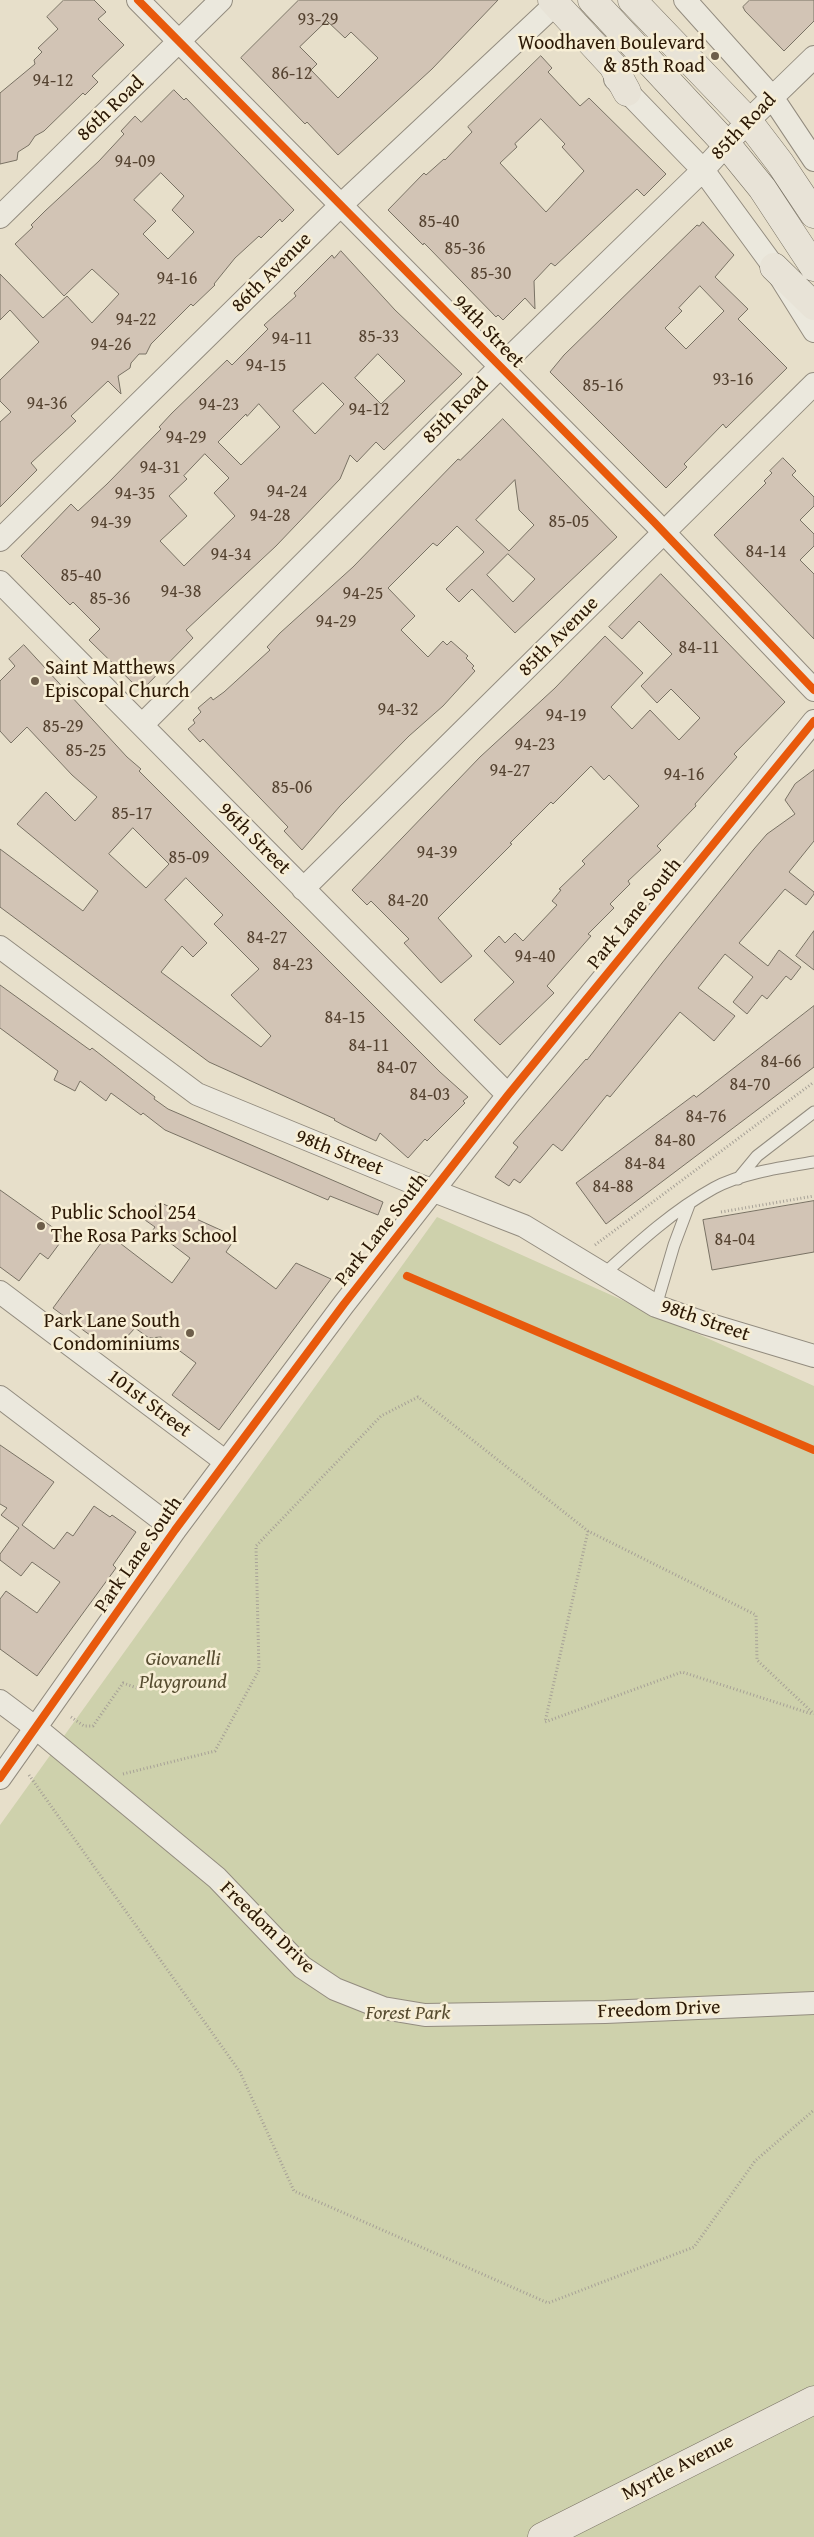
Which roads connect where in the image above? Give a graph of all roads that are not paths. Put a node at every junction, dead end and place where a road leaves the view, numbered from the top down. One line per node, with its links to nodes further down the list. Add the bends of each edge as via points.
1 (138, 0): 7 (street, 94th Street)
2 (222, 0): 7 (street, 86th Road)
3 (592, 0): 12 (main road)
4 (632, 0): 11 (main road)
5 (685, 0): 10 (street)
6 (546, 4): 9 (main road, via 613,66); 15 (street, 86th Avenue)
7 (179, 42): 15 (street, 94th Street); 17 (street, 86th Road)
8 (814, 57): 10 (street, 85th Road)
9 (627, 92): 14 (street)
10 (772, 97): 11 (street, 85th Road); 13 (street)
11 (748, 121): 12 (street, 85th Road); 16 (main road)
12 (727, 145): 14 (street, 85th Road); 19 (main road, via 762,188)
13 (814, 160)
14 (703, 170): 18 (street); 22 (street, 85th Road)
15 (341, 205): 22 (street, 94th Street); 25 (street, 86th Avenue)
16 (814, 214)
17 (0, 217)
18 (774, 267): 20 (main road); 21 (street)
19 (814, 267)
20 (814, 306)
21 (814, 331)
22 (500, 367): 24 (street, 94th Street); 29 (street, 85th Road)
23 (814, 384): 24 (street, 85th Avenue)
24 (664, 532): 27 (street, 94th Street); 30 (street, 85th Avenue)
25 (0, 540)
26 (0, 582): 29 (street, 96th Street)
27 (814, 690)
28 (814, 721): 32 (street, Park Lane South)
29 (142, 725): 30 (street, 96th Street)
30 (303, 889): 32 (street, 96th Street)
31 (0, 947): 36 (street, 98th Street, via 197,1094)
32 (508, 1095): 36 (street, Park Lane South)
33 (814, 1112): 35 (lane, via 757,1156)
34 (814, 1162): 35 (lane, via 772,1168)
35 (738, 1180): 37 (lane, via 715,1187)
36 (433, 1191): 38 (street, 98th Street, via 524,1226); 43 (street, Park Lane South)
37 (689, 1205): 38 (lane); 40 (lane)
38 (605, 1273): 40 (street, 98th Street)
39 (0, 1292): 43 (street, 101st Street)
40 (656, 1306): 41 (street, 98th Street)
41 (814, 1356)
42 (0, 1397): 44 (street)
43 (226, 1462): 44 (street, Park Lane South)
44 (175, 1530): 46 (street, Park Lane South)
45 (0, 1701): 46 (street, Freedom Drive)
46 (36, 1728): 47 (street, Park Lane South); 48 (street, Freedom Drive, via 217,1878 302,1967 335,1990 383,2008 425,2015)
47 (0, 1778)
48 (814, 2004)
49 (814, 2400): 50 (main road, Myrtle Avenue)
50 (542, 2537)

